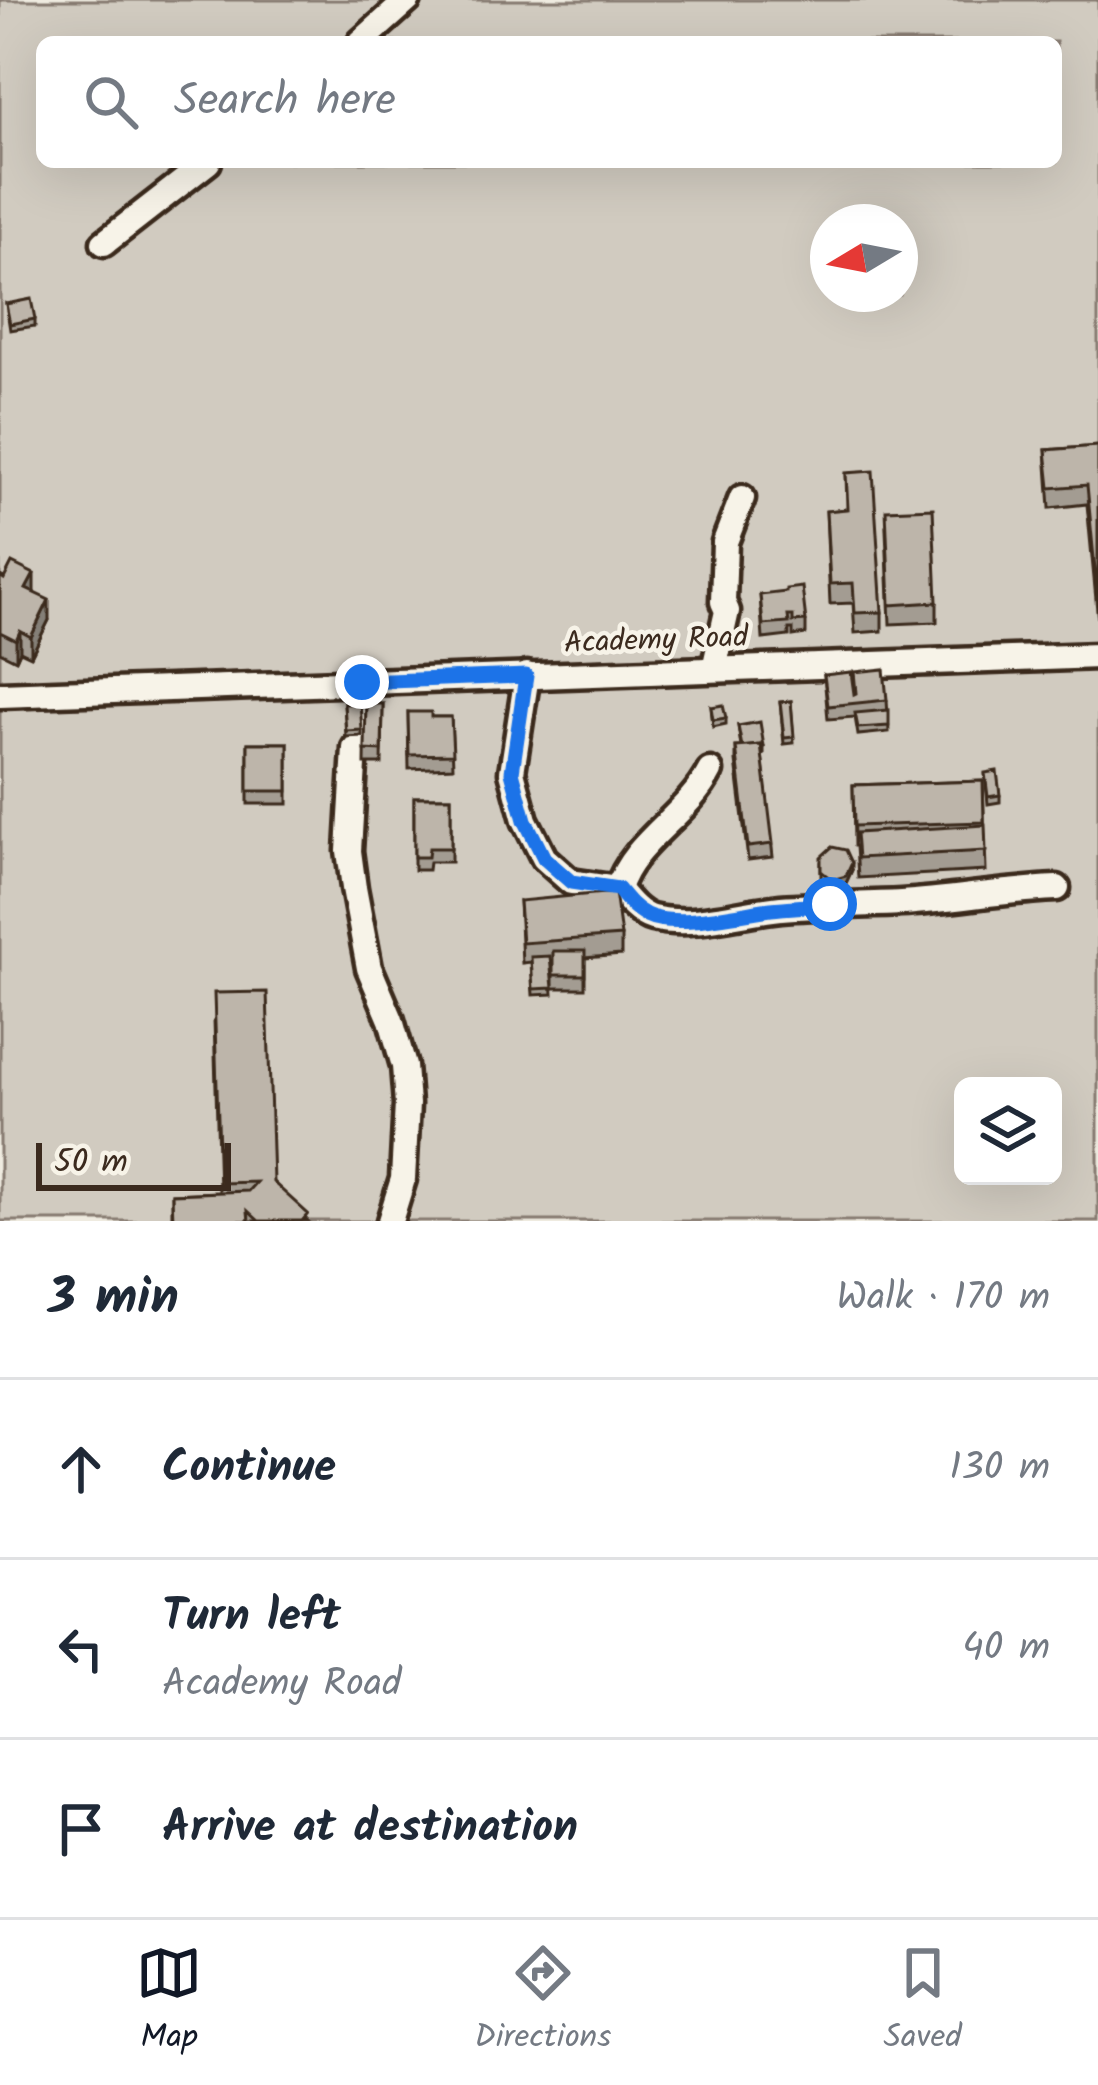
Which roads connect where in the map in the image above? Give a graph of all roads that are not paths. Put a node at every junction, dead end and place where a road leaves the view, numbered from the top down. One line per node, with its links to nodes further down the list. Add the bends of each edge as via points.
1 (408, 0): 2 (street)
2 (368, 36)
3 (200, 168): 4 (street)
4 (104, 243)
5 (742, 498): 7 (street, via 725,542 727,611)
6 (1098, 656): 7 (street, Academy Road)
7 (714, 669): 8 (street, Academy Road)
8 (526, 676): 9 (street, Academy Road); 13 (street, via 512,772 525,820 544,858 571,882)
9 (362, 682): 10 (street, Academy Road); 14 (street, via 364,737 355,748 349,851 407,1104 403,1179)
10 (0, 694)
11 (710, 771): 13 (street, via 635,854)
12 (1057, 888): 13 (street, via 674,920 648,917)
13 (618, 889)
14 (390, 1221)

